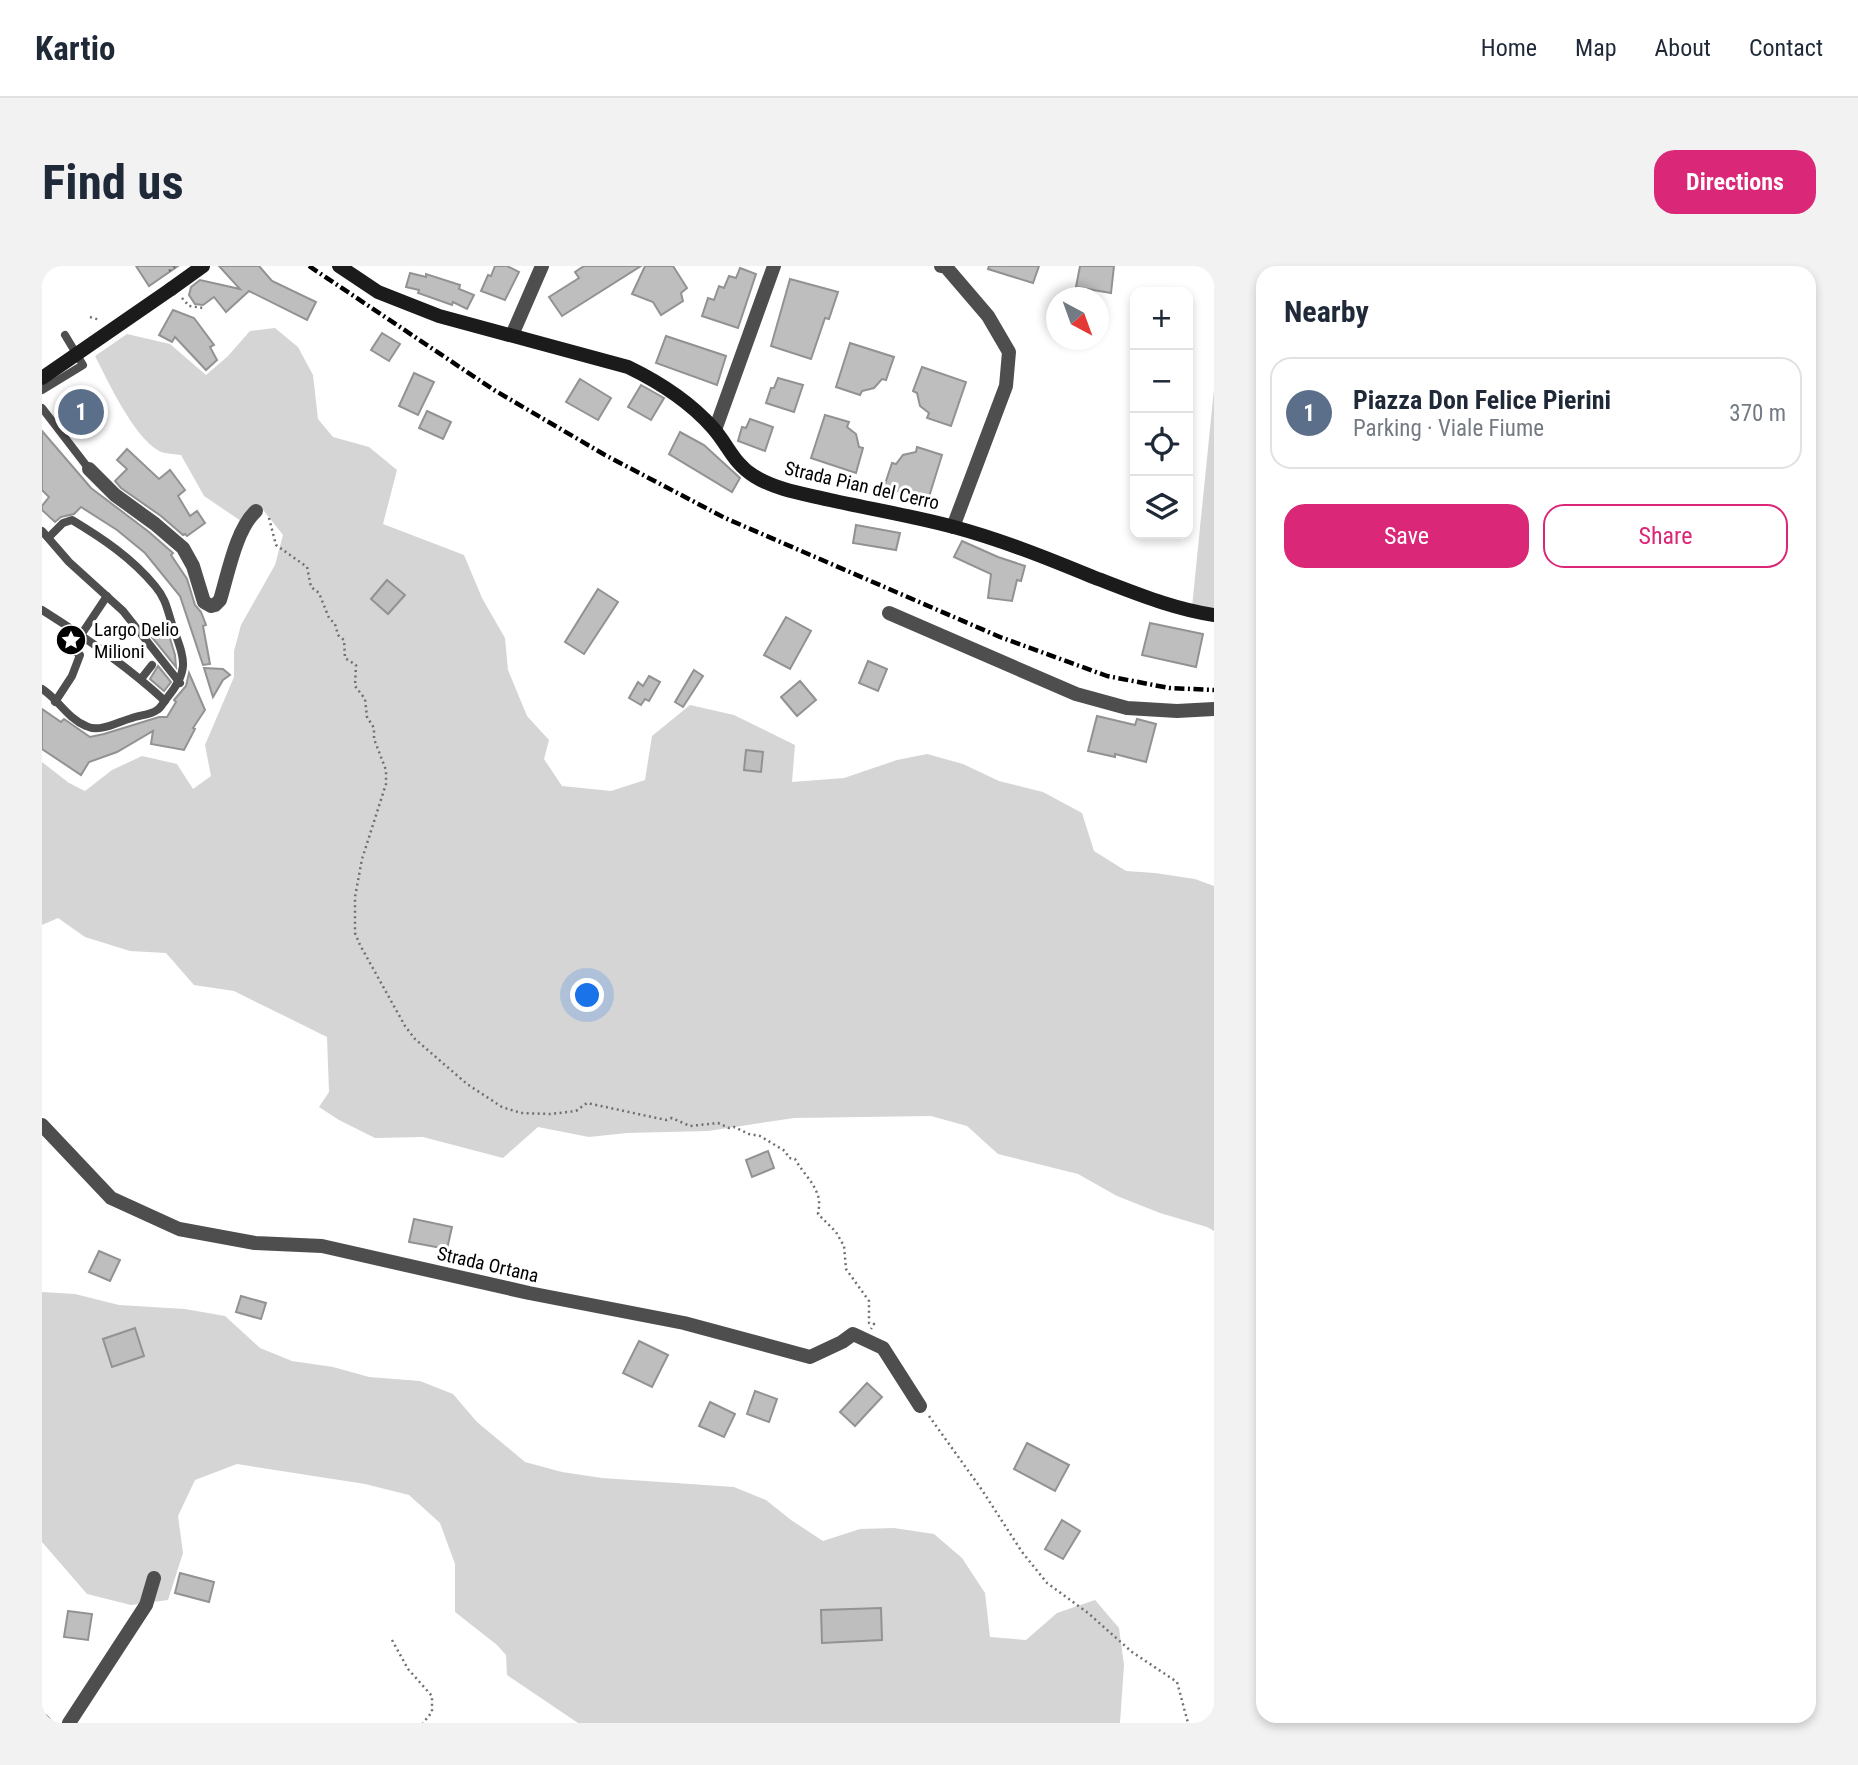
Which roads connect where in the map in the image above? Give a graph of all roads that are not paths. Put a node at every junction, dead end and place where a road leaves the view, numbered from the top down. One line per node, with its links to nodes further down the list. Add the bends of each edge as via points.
1 (203, 266): 9 (street, bridge, via 176,293)
2 (339, 266): 8 (street, Strada Pian del Cerro, via 378,292 439,316)
3 (542, 266): 8 (street)
4 (774, 266): 12 (street)
5 (941, 266): 6 (street)
6 (946, 266): 15 (street, via 988,316 1009,352 1006,386)
7 (65, 335): 10 (lane, via 83,365)
8 (512, 335): 12 (street, Strada Pian del Cerro, via 628,367 661,384)
9 (42, 378)
10 (42, 390)
11 (42, 408): 13 (lane)
12 (715, 430): 15 (street, Strada Pian del Cerro, via 733,458 754,477 789,491)
13 (89, 469): 14 (street, via 183,548 204,602 211,606 220,600 241,531)
14 (256, 511)
15 (953, 527): 20 (street, Strada Pian del Cerro, via 1019,547 1136,595)
16 (45, 534): 17 (lane); 24 (lane, via 72,520 132,562 155,586 167,603 181,647)
17 (107, 596): 21 (lane); 22 (lane, via 123,611)
18 (42, 610): 21 (lane)
19 (889, 613): 28 (street, via 1076,694 1127,708)
20 (1214, 615)
21 (81, 635): 23 (lane); 27 (lane, via 73,650 80,655 77,666)
22 (156, 661): 23 (lane); 24 (lane)
23 (141, 679): 26 (lane)
24 (180, 683): 26 (lane)
25 (42, 689): 27 (lane)
26 (164, 701): 27 (lane, via 157,711 96,730)
27 (55, 702)
28 (1214, 709)
29 (42, 1125): 30 (street, Strada Ortana, via 111,1198 179,1229 256,1243 322,1246 684,1323 810,1357 853,1334 883,1348)
30 (920, 1406)
31 (154, 1578): 32 (street, via 146,1605)
32 (69, 1723)

